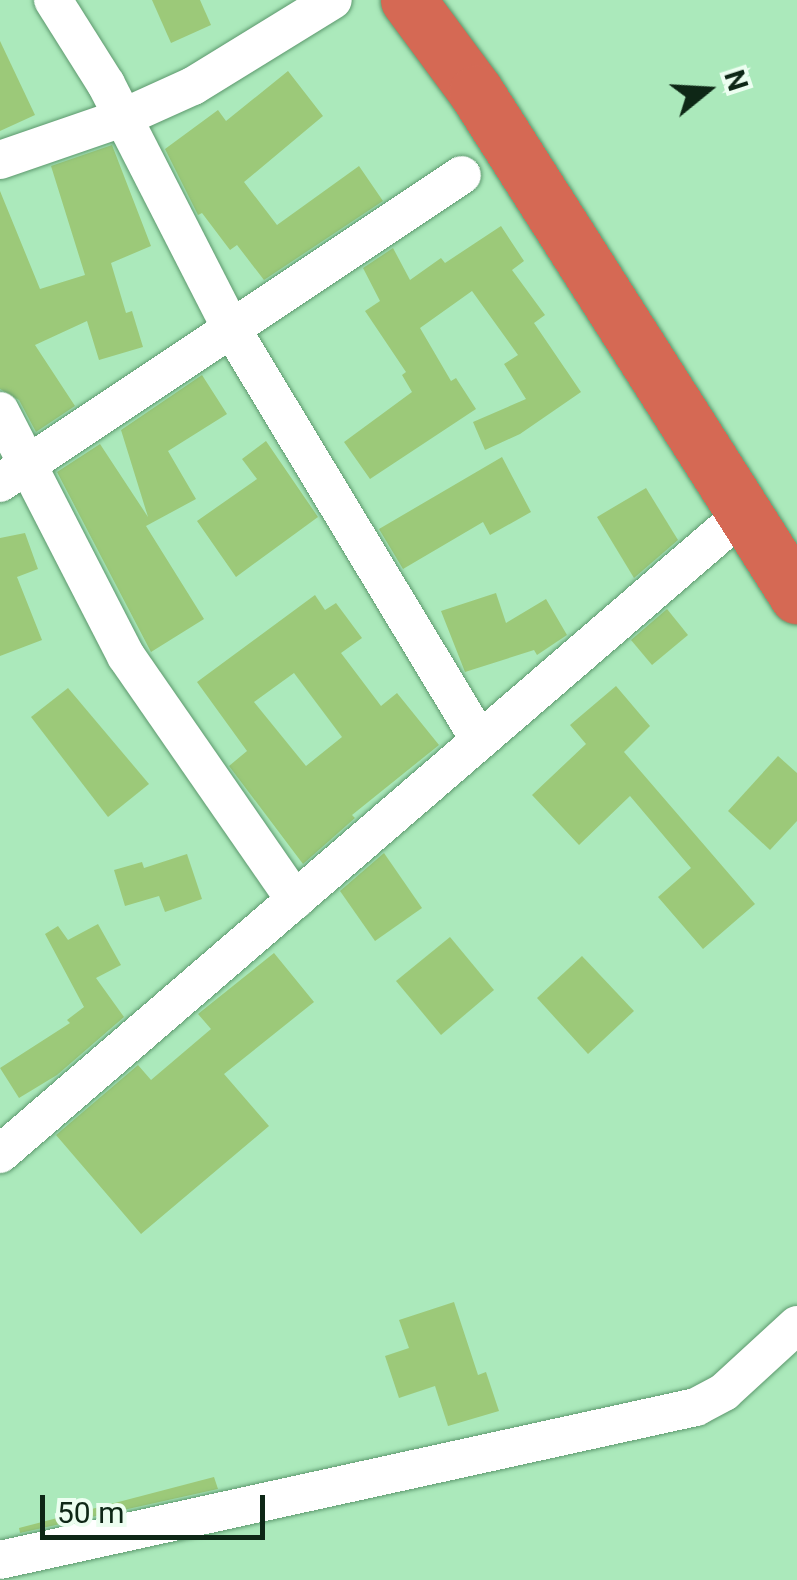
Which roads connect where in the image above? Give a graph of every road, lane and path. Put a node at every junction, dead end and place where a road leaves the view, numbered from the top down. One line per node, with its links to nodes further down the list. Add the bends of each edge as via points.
1 (52, 0): 6 (street)
2 (333, 0): 6 (street, via 229,67)
3 (408, 0): 5 (highway)
4 (432, 0): 5 (highway)
5 (476, 92): 12 (highway)
6 (122, 118): 7 (street); 9 (street)
7 (0, 160)
8 (462, 176): 9 (street)
9 (230, 328): 11 (street); 14 (street)
10 (0, 410): 11 (street)
11 (14, 474): 15 (street, via 126,656)
12 (744, 513): 13 (highway); 14 (street)
13 (797, 596)
14 (480, 740): 15 (street)
15 (294, 900): 16 (street)
16 (0, 1154)
17 (797, 1324): 18 (street, via 724,1392 696,1407)
18 (0, 1560)

